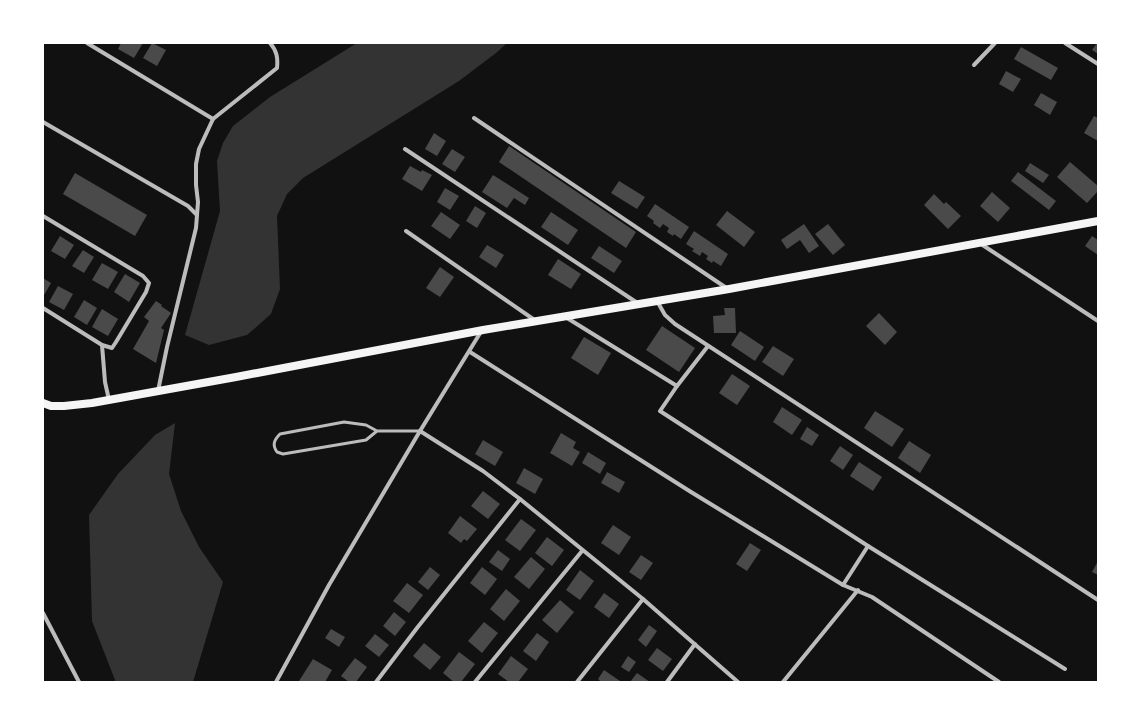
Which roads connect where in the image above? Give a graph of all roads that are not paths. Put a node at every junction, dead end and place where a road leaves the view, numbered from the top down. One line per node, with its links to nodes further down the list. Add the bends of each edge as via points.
1 (87, 43): 8 (street)
2 (270, 43): 8 (street, via 278,59 277,68)
3 (995, 43): 6 (street)
4 (1065, 43): 5 (street)
5 (1098, 64)
6 (974, 65)
7 (474, 118): 16 (street)
8 (213, 119): 11 (street, via 199,149 196,164)
9 (43, 122): 11 (street, via 188,206)
10 (405, 149): 18 (street)
11 (197, 215): 28 (street)
12 (43, 216): 24 (street, via 143,276 149,283 112,348)
13 (1098, 221): 15 (main road)
14 (406, 231): 21 (street)
15 (980, 243): 16 (main road); 22 (street)
16 (729, 289): 17 (main road)
17 (656, 301): 18 (main road); 25 (street, via 675,324)
18 (639, 304): 20 (main road)
19 (43, 308): 24 (street)
20 (565, 316): 21 (main road); 27 (street)
21 (536, 321): 23 (main road)
22 (1098, 321)
23 (483, 330): 26 (street); 28 (main road)
24 (102, 345): 29 (street)
25 (708, 346): 27 (street); 39 (street)
26 (470, 352): 32 (street); 36 (street)
27 (677, 386): 34 (street, via 660,411)
28 (158, 391): 29 (main road)
29 (109, 400): 30 (main road, via 64,406)
30 (43, 403)
31 (377, 431): 31 (lane, via 366,425 344,422 280,434 276,438 274,448 283,454 366,440); 32 (lane)
32 (420, 431): 33 (street, via 483,471); 44 (street, via 329,585)
33 (520, 499): 35 (street); 45 (street)
34 (868, 546): 36 (street); 42 (street)
35 (582, 551): 38 (street); 46 (street)
36 (842, 584): 37 (street)
37 (858, 590): 50 (street); 51 (street)
38 (643, 599): 41 (street); 47 (street)
39 (1098, 600)
40 (43, 612): 43 (street)
41 (695, 644): 48 (street); 49 (street)
42 (1065, 669)
43 (79, 682)
44 (276, 682)
45 (376, 682)
46 (475, 682)
47 (577, 682)
48 (666, 682)
49 (738, 682)
50 (783, 682)
51 (999, 682)

